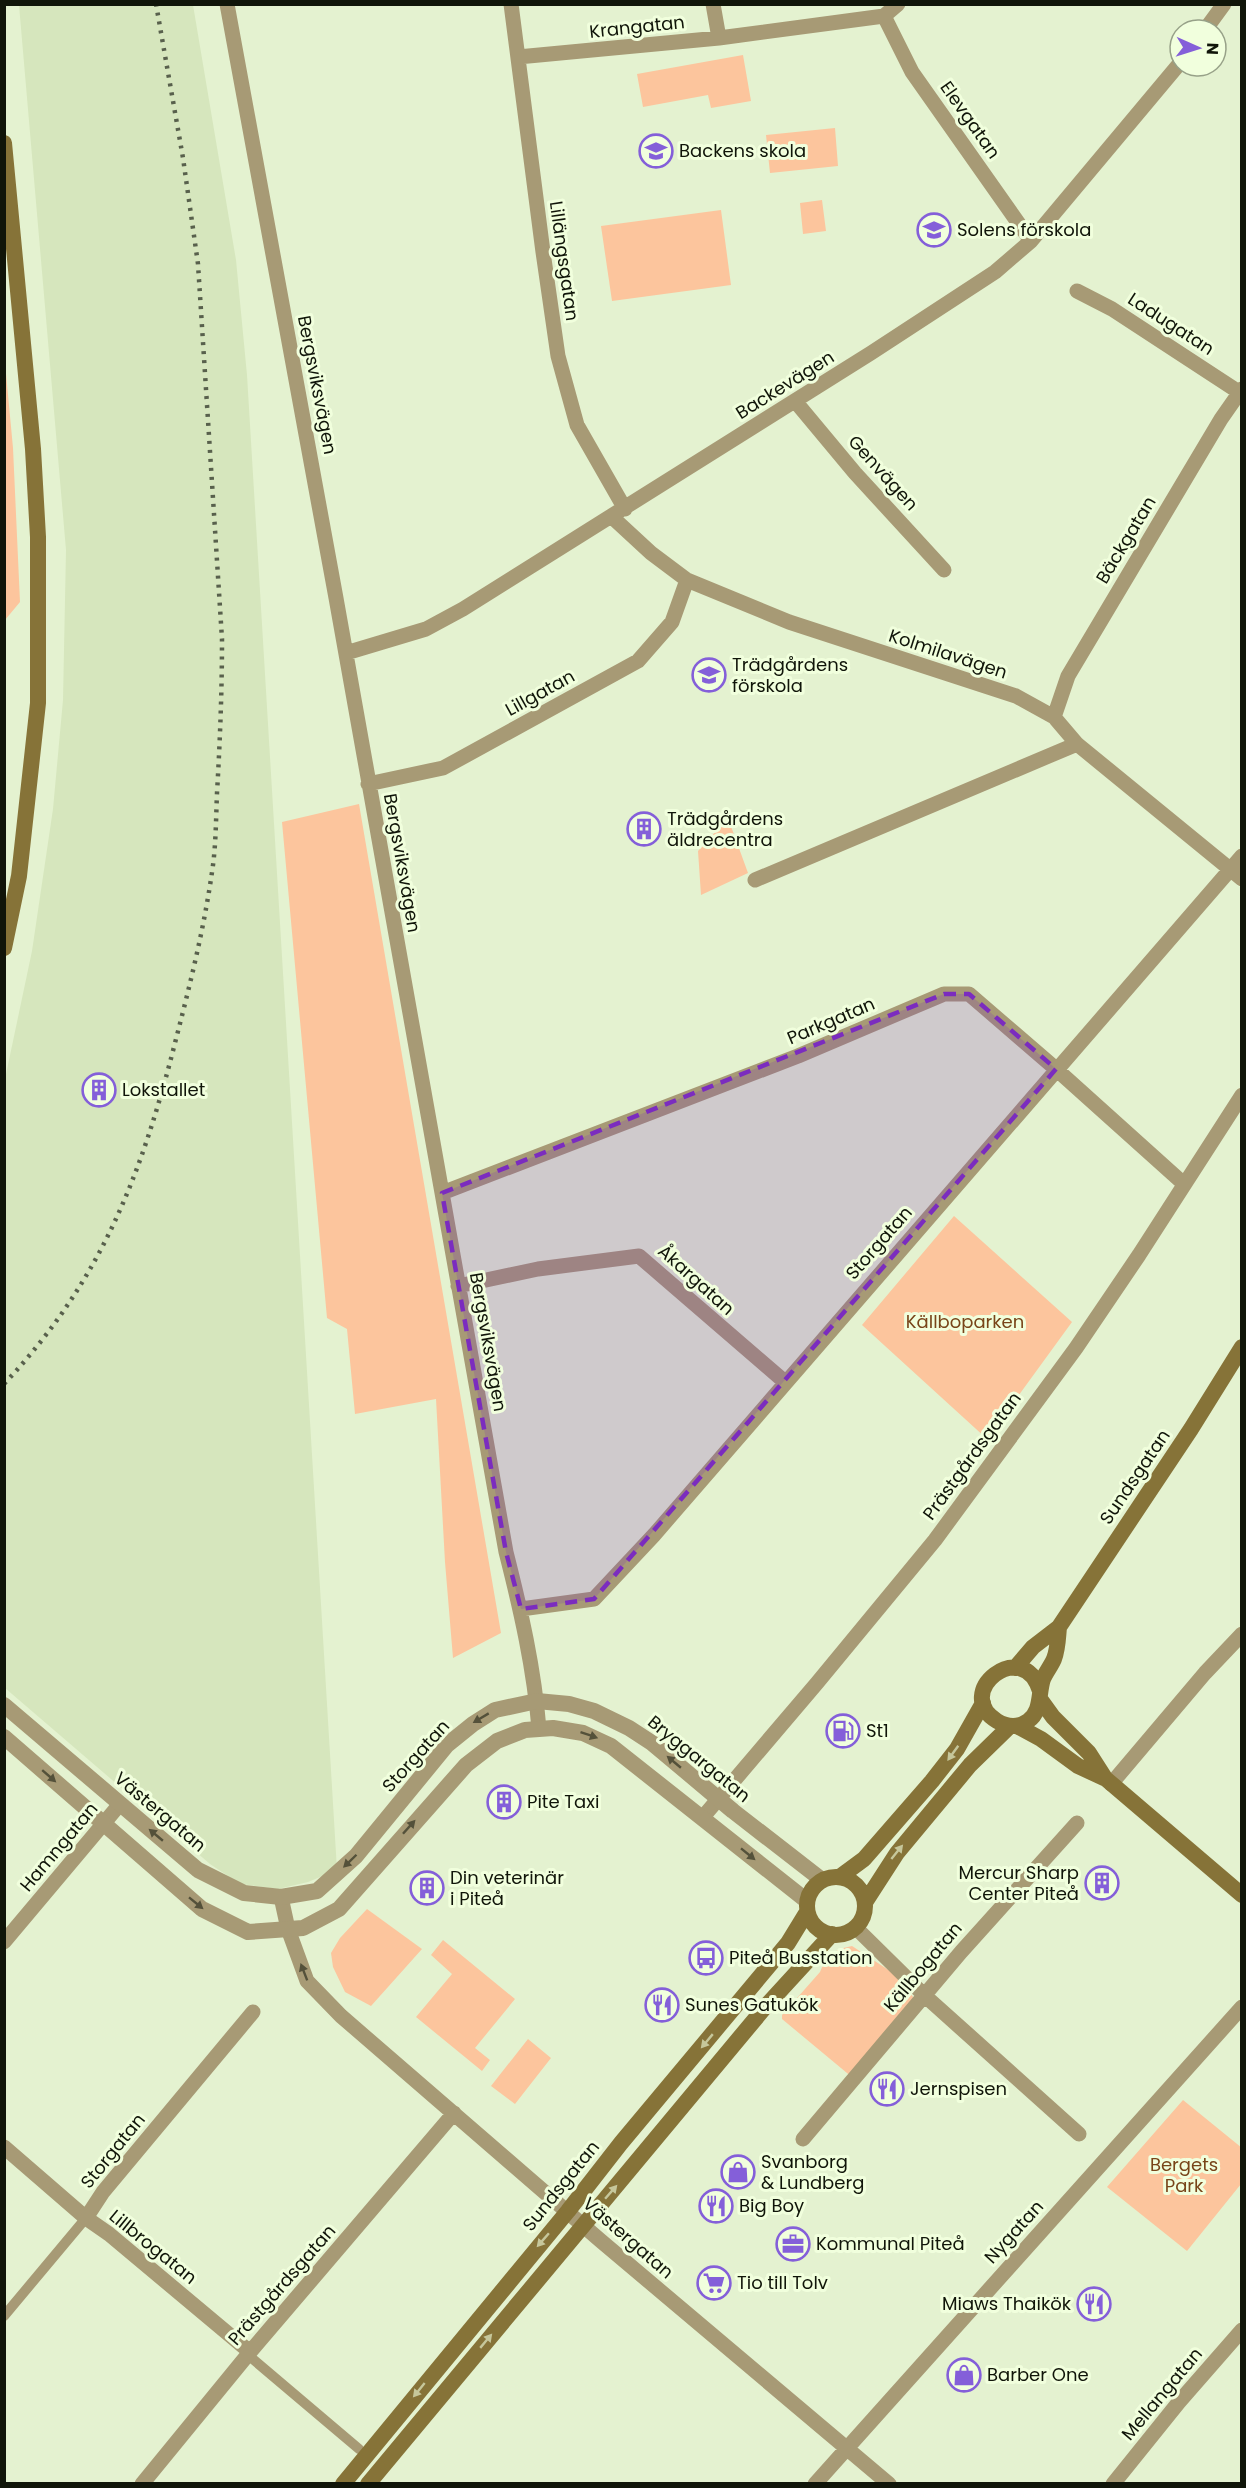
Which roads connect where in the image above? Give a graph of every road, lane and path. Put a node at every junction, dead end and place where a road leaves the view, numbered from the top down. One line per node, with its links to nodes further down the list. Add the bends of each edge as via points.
1 (227, 4): 19 (street, Bergsviksvägen)
2 (512, 4): 9 (street, Lillängsgatan)
3 (713, 4): 8 (street)
4 (898, 4): 6 (street)
5 (1224, 4): 7 (street)
6 (884, 16): 8 (street, Krangatan); 12 (street, Elevgatan, via 912,72)
7 (1214, 18)
8 (719, 38): 9 (street, Krangatan)
9 (518, 57): 16 (street, Lillängsgatan, via 558,356 577,425)
10 (1168, 77): 12 (street, Backevägen)
11 (4, 143): 26 (main road, via 38,537 38,703 19,876)
12 (1031, 241): 15 (street, Backevägen, via 995,272)
13 (1077, 291): 14 (street, Ladugatan, via 1112,309)
14 (1241, 392): 20 (street, Bäckgatan, via 1068,676)
15 (795, 401): 16 (street, Backevägen); 17 (street, Genvägen)
16 (618, 513): 18 (street, Kolmilavägen, via 651,553); 19 (street, Backevägen, via 426,629)
17 (944, 570)
18 (687, 580): 20 (street, Kolmilavägen, via 789,622 1016,696); 22 (street, Lillgatan, via 672,622 638,661 443,768)
19 (346, 653): 22 (street, Bergsviksvägen)
20 (1054, 717): 21 (street, Kolmilavägen)
21 (1077, 744): 24 (street, Kolmilavägen); 25 (street)
22 (368, 784): 30 (street, Bergsviksvägen)
23 (1242, 856): 24 (street, Storgatan)
24 (1236, 874): 27 (street, Storgatan)
25 (755, 880)
26 (4, 948)
27 (1056, 1069): 29 (street, Parkgatan); 30 (street, Parkgatan, via 969,994 944,994 798,1056); 33 (street, Storgatan)
28 (1242, 1095): 29 (street, Prästgårdsgatan)
29 (1184, 1184): 46 (street, Prästgårdsgatan, via 1076,1348 935,1540)
30 (441, 1193): 31 (street, Bergsviksvägen)
31 (458, 1286): 33 (street, Åkargatan, via 538,1269 639,1256); 34 (street, Bergsviksvägen, via 506,1552)
32 (1242, 1347): 35 (main road, Sundsgatan)
33 (785, 1382): 34 (street, Storgatan, via 594,1599)
34 (521, 1609): 39 (street, Bergsviksvägen)
35 (1059, 1627): 37 (main road, Sundsgatan, via 1033,1647); 38 (main road, Sundsgatan, via 1054,1660 1043,1679)
36 (1242, 1634): 45 (street)
37 (1015, 1668): 38 (main road, via 1034,1677); 40 (main road, Sundsgatan, via 1000,1669 987,1681)
38 (1040, 1695): 42 (main road, Sundsgatan, via 1031,1719); 45 (main road, via 1053,1717 1089,1753)
39 (537, 1701): 43 (street, Bergsviksvägen); 46 (street, Bryggargatan, one-way to 39, via 629,1728 569,1704); 54 (street, Storgatan, one-way to 54, via 495,1710 472,1724 447,1745 356,1856 318,1891)
40 (983, 1703): 42 (main road, via 989,1716); 51 (main road, Sundsgatan, one-way to 51, via 957,1749 932,1781 864,1859)
41 (4, 1705): 47 (street, Västergatan)
42 (1014, 1726): 45 (main road); 55 (main road, Sundsgatan, one-way to 42, via 886,1866 918,1826 970,1765)
43 (535, 1729): 48 (street, one-way to 48, via 565,1730 599,1739); 58 (street, one-way to 43, via 303,1928 339,1909 466,1765 497,1741)
44 (4, 1737): 49 (street, one-way to 49)
45 (1108, 1782): 53 (main road)
46 (718, 1799): 48 (street, Prästgårdsgatan); 52 (street, Bryggargatan)
47 (120, 1804): 49 (street, Hamngatan); 54 (street, Västergatan, one-way to 47, via 244,1893 198,1870)
48 (703, 1818): 56 (street, one-way to 56)
49 (104, 1823): 58 (street, one-way to 58, via 202,1909 248,1932); 60 (street, Hamngatan)
50 (1077, 1823): 61 (street, Källbogatan)
51 (841, 1876): 52 (main road, Sundsgatan); 55 (main road, via 859,1887)
52 (822, 1880): 56 (main road, Sundsgatan, via 809,1894)
53 (1242, 1895)
54 (280, 1897): 58 (street, Västergatan)
55 (866, 1901): 57 (main road, Sundsgatan)
56 (807, 1906): 59 (main road, via 819,1929); 68 (main road, Sundsgatan, one-way to 68, via 788,1943)
57 (856, 1928): 59 (main road); 61 (street)
58 (288, 1929): 64 (street, Västergatan, one-way to 58, via 341,2016 308,1981)
59 (832, 1934): 70 (main road, one-way to 59, via 766,2006)
60 (4, 1942)
61 (924, 1995): 65 (street); 66 (street, Källbogatan)
62 (1242, 2007): 74 (street, Nygatan)
63 (253, 2012): 69 (street, Storgatan, via 103,2192)
64 (454, 2112): 68 (street, Västergatan); 73 (street, Prästgårdsgatan)
65 (1079, 2134)
66 (803, 2139)
67 (4, 2146): 69 (street, Lillbrogatan)
68 (568, 2211): 70 (street, Västergatan); 77 (main road, Sundsgatan, one-way to 77)
69 (86, 2218): 71 (street, Storgatan); 73 (street, Lillbrogatan)
70 (583, 2225): 74 (street, Västergatan); 78 (main road, one-way to 70)
71 (4, 2316)
72 (1242, 2331): 81 (street, Mellangatan)
73 (249, 2353): 75 (street, Lillbrogatan); 76 (street, Prästgårdsgatan)
74 (847, 2448): 79 (street, Nygatan); 80 (street, Västergatan)
75 (359, 2449)
76 (142, 2484)
77 (343, 2484)
78 (368, 2484)
79 (815, 2484)
80 (889, 2484)
81 (1113, 2484)

